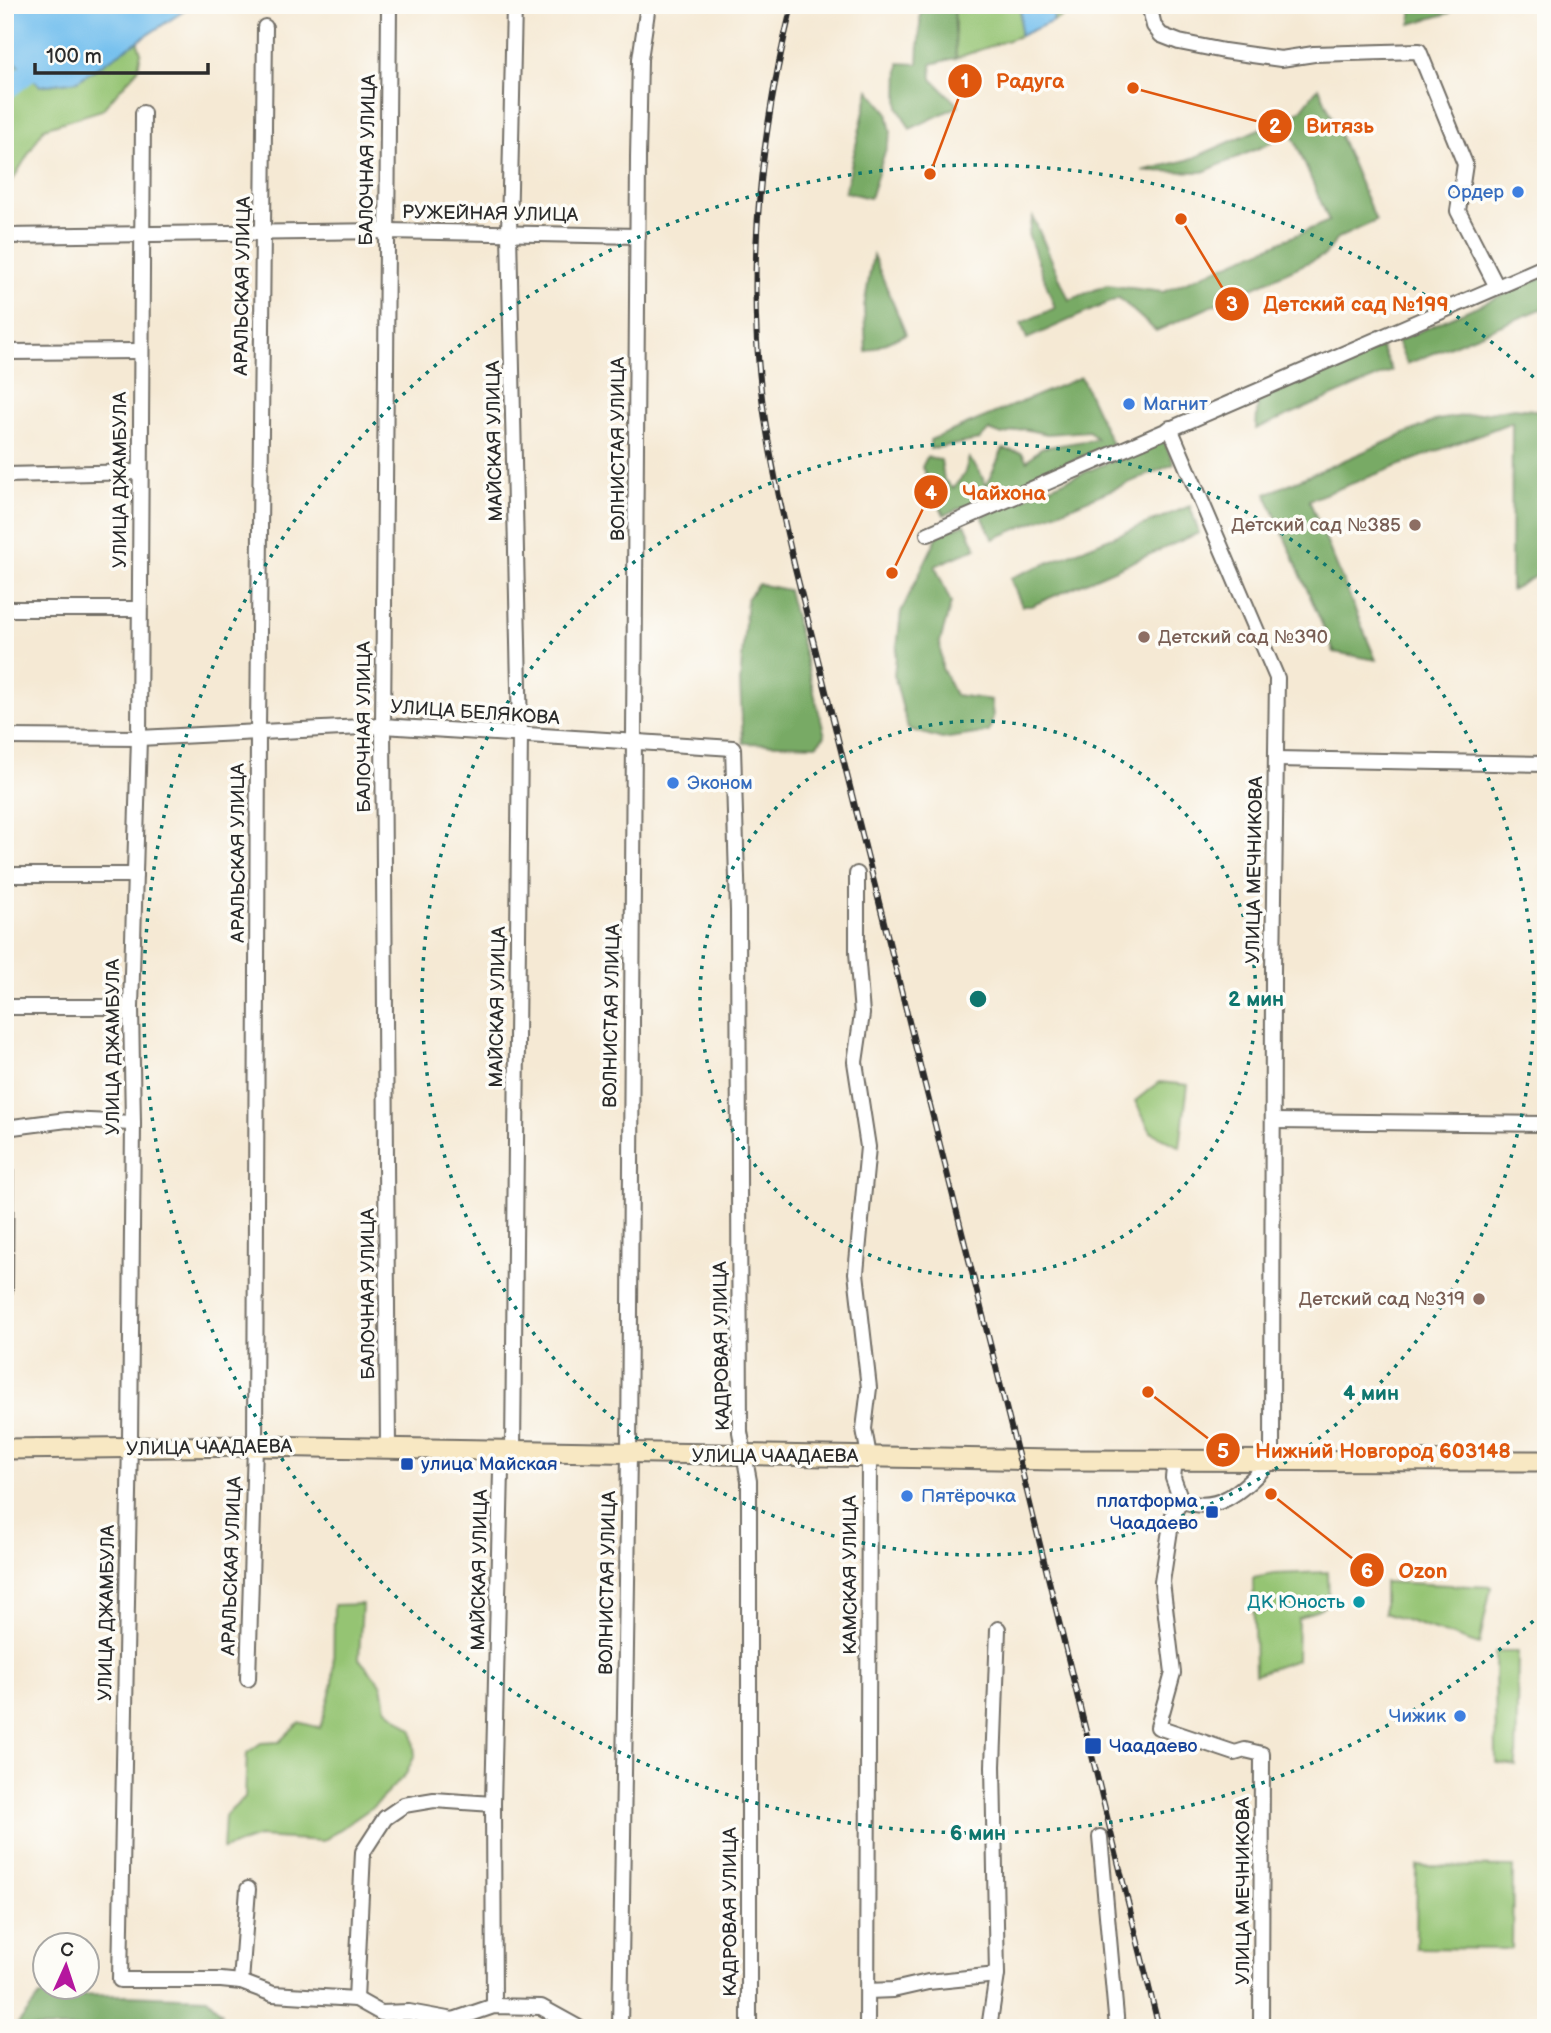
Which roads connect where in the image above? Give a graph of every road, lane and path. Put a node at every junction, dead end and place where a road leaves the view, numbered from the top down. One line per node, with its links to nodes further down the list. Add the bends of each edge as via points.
1 (389, 5): 7 (street, БАЛОЧНАЯ УЛИЦА)
2 (514, 5): 10 (street, МАЙСКАЯ УЛИЦА)
3 (648, 5): 12 (street, ВОЛНИСТАЯ УЛИЦА, via 640,59)
4 (1149, 5): 14 (street, via 1161,35 1224,51 1281,59 1419,51 1465,164 1458,211)
5 (265, 27): 9 (street, АРАЛЬСКАЯ УЛИЦА)
6 (143, 113): 8 (street, УЛИЦА ДЖАМБУЛА)
7 (387, 231): 9 (street, РУЖЕЙНАЯ УЛИЦА); 10 (street, РУЖЕЙНАЯ УЛИЦА); 23 (street, БАЛОЧНАЯ УЛИЦА)
8 (142, 233): 9 (street, РУЖЕЙНАЯ УЛИЦА); 11 (street, РУЖЕЙНАЯ УЛИЦА); 15 (street, УЛИЦА ДЖАМБУЛА)
9 (263, 233): 24 (street, АРАЛЬСКАЯ УЛИЦА)
10 (509, 233): 12 (street, РУЖЕЙНАЯ УЛИЦА); 25 (street, МАЙСКАЯ УЛИЦА)
11 (5, 236)
12 (638, 236): 28 (street, ВОЛНИСТАЯ УЛИЦА)
13 (1546, 266): 14 (street)
14 (1497, 287): 17 (street)
15 (140, 351): 16 (street); 18 (street, УЛИЦА ДЖАМБУЛА)
16 (5, 352)
17 (1170, 428): 20 (street); 30 (street, УЛИЦА МЕЧНИКОВА, via 1278,678)
18 (140, 472): 19 (street); 22 (street, УЛИЦА ДЖАМБУЛА)
19 (5, 475)
20 (928, 534)
21 (5, 609): 22 (street)
22 (139, 609): 27 (street, УЛИЦА ДЖАМБУЛА)
23 (383, 726): 24 (street, УЛИЦА БЕЛЯКОВА); 25 (street, УЛИЦА БЕЛЯКОВА); 45 (street, БАЛОЧНАЯ УЛИЦА)
24 (258, 730): 27 (street, УЛИЦА БЕЛЯКОВА); 42 (street, АРАЛЬСКАЯ УЛИЦА)
25 (520, 733): 28 (street, УЛИЦА БЕЛЯКОВА); 46 (street, МАЙСКАЯ УЛИЦА)
26 (5, 737): 27 (street, УЛИЦА БЕЛЯКОВА)
27 (139, 738): 32 (street, УЛИЦА ДЖАМБУЛА)
28 (635, 743): 29 (street, УЛИЦА БЕЛЯКОВА); 47 (street, ВОЛНИСТАЯ УЛИЦА)
29 (733, 748): 49 (street, КАДРОВАЯ УЛИЦА, via 740,1432)
30 (1276, 759): 31 (street); 37 (street, УЛИЦА МЕЧНИКОВА)
31 (1546, 764)
32 (135, 874): 34 (street); 36 (street, УЛИЦА ДЖАМБУЛА)
33 (857, 874): 48 (street, КАМСКАЯ УЛИЦА, via 862,1014 855,1062 868,1147 856,1273 869,1388 864,1429)
34 (5, 875)
35 (5, 1007): 36 (street)
36 (131, 1007): 38 (street, УЛИЦА ДЖАМБУЛА)
37 (1273, 1121): 39 (street); 51 (street, УЛИЦА МЕЧНИКОВА)
38 (133, 1123): 40 (street, via 67,1120); 44 (street, УЛИЦА ДЖАМБУЛА)
39 (1546, 1124)
40 (6, 1128): 41 (street)
41 (5, 1291)
42 (255, 1446): 44 (street, УЛИЦА ЧААДАЕВА); 45 (street, УЛИЦА ЧААДАЕВА); 55 (street, АРАЛЬСКАЯ УЛИЦА)
43 (5, 1449): 44 (street, УЛИЦА ЧААДАЕВА)
44 (130, 1449): 60 (street, УЛИЦА ДЖАМБУЛА, via 120,1980)
45 (388, 1449): 46 (street, УЛИЦА ЧААДАЕВА)
46 (513, 1451): 47 (street, УЛИЦА ЧААДАЕВА); 56 (street, МАЙСКАЯ УЛИЦА, via 501,1469)
47 (629, 1454): 49 (street, УЛИЦА ЧААДАЕВА); 65 (street, ВОЛНИСТАЯ УЛИЦА)
48 (869, 1456): 49 (street, УЛИЦА ЧААДАЕВА); 50 (street, УЛИЦА ЧААДАЕВА); 61 (street, КАМСКАЯ УЛИЦА)
49 (747, 1457): 66 (street, КАДРОВАЯ УЛИЦА)
50 (1174, 1459): 51 (street, УЛИЦА ЧААДАЕВА); 53 (street, via 1173,1478)
51 (1272, 1460): 52 (street, УЛИЦА ЧААДАЕВА); 53 (street, via 1225,1501 1203,1505)
52 (1546, 1461)
53 (1181, 1500): 70 (street, УЛИЦА МЕЧНИКОВА, via 1172,1517 1162,1582 1173,1673 1158,1727 1235,1753 1262,1754)
54 (998, 1629): 59 (street, via 993,1766)
55 (248, 1679)
56 (493, 1804): 62 (street, via 434,1800 404,1805 385,1818 363,1852); 63 (street, МАЙСКАЯ УЛИЦА)
57 (1100, 1837): 69 (street)
58 (248, 1889): 60 (street)
59 (997, 1975): 61 (street); 68 (street)
60 (241, 1982): 62 (street, via 272,1994)
61 (868, 1991): 67 (street, КАМСКАЯ УЛИЦА)
62 (356, 1999): 63 (street, via 381,2013 409,2012 453,2020)
63 (494, 2006): 64 (street, via 541,2007)
64 (579, 2028)
65 (620, 2028)
66 (749, 2028)
67 (867, 2028)
68 (989, 2028)
69 (1117, 2028)
70 (1261, 2028)

